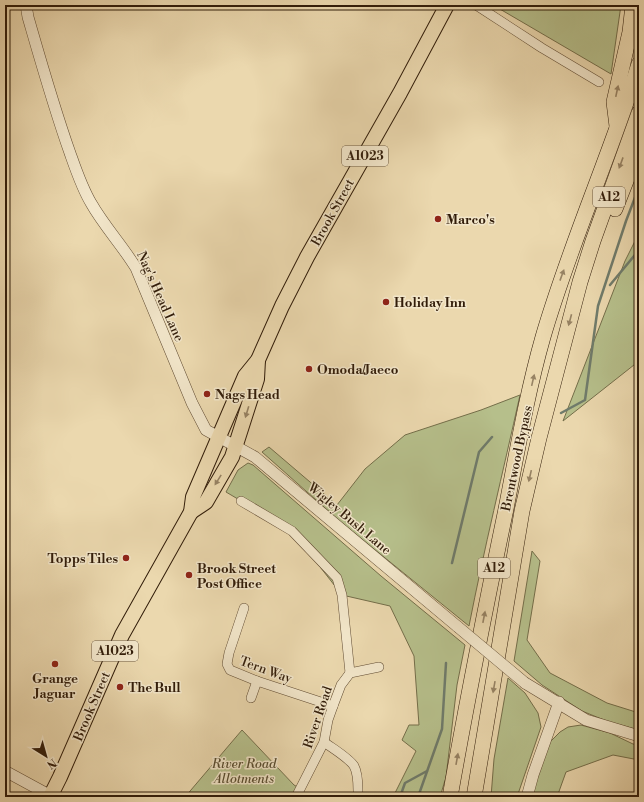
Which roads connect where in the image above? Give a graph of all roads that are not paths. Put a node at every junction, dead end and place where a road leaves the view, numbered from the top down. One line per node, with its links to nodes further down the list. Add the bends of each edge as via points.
1 (26, 5): 12 (street, Nag's Head Lane, via 47,85 90,202 136,268 192,403 206,430)
2 (447, 5): 11 (main road, Brook Street / A1023, via 307,257)
3 (476, 5): 6 (street)
4 (633, 5): 8 (highway, A12, one-way to 4, via 614,102 630,32)
5 (639, 64): 8 (highway, A12)
6 (599, 82)
7 (639, 113): 10 (highway, A12, one-way to 10)
8 (617, 129): 29 (highway, Brentwood Bypass / A12, one-way to 8, via 474,667 542,339)
9 (639, 148): 10 (highway, A12, via 611,220)
10 (580, 282): 30 (highway, Brentwood Bypass / A12, one-way to 30, via 522,511)
11 (258, 360): 12 (main road, Brook Street / A1023, via 245,376); 13 (main road, Brook Street / A1023, one-way to 13, via 257,379)
12 (219, 438): 13 (street, Wigley Bush Lane); 15 (main road, Brook Street / A1023, via 193,497)
13 (236, 445): 15 (main road, Brook Street / A1023, one-way to 15, via 232,457 206,502); 21 (street, Wigley Bush Lane, bridge, via 260,460 525,683)
14 (241, 501): 18 (street, via 292,531 337,578 342,595)
15 (191, 512): 27 (main road, Brook Street / A1023, via 122,636)
16 (244, 608): 19 (street, Tern Way, via 227,664 230,670)
17 (380, 667): 18 (street)
18 (350, 673): 22 (street, River Road, via 341,685)
19 (257, 681): 20 (street); 22 (street, Tern Way)
20 (251, 698)
21 (559, 702): 23 (street, via 586,720); 31 (street)
22 (333, 706): 24 (street, River Road)
23 (639, 736)
24 (324, 742): 26 (street, via 354,766); 28 (street, River Road)
25 (5, 771): 27 (street)
26 (358, 791)
27 (51, 797)
28 (296, 797)
29 (450, 797)
30 (474, 797)
31 (527, 797)

